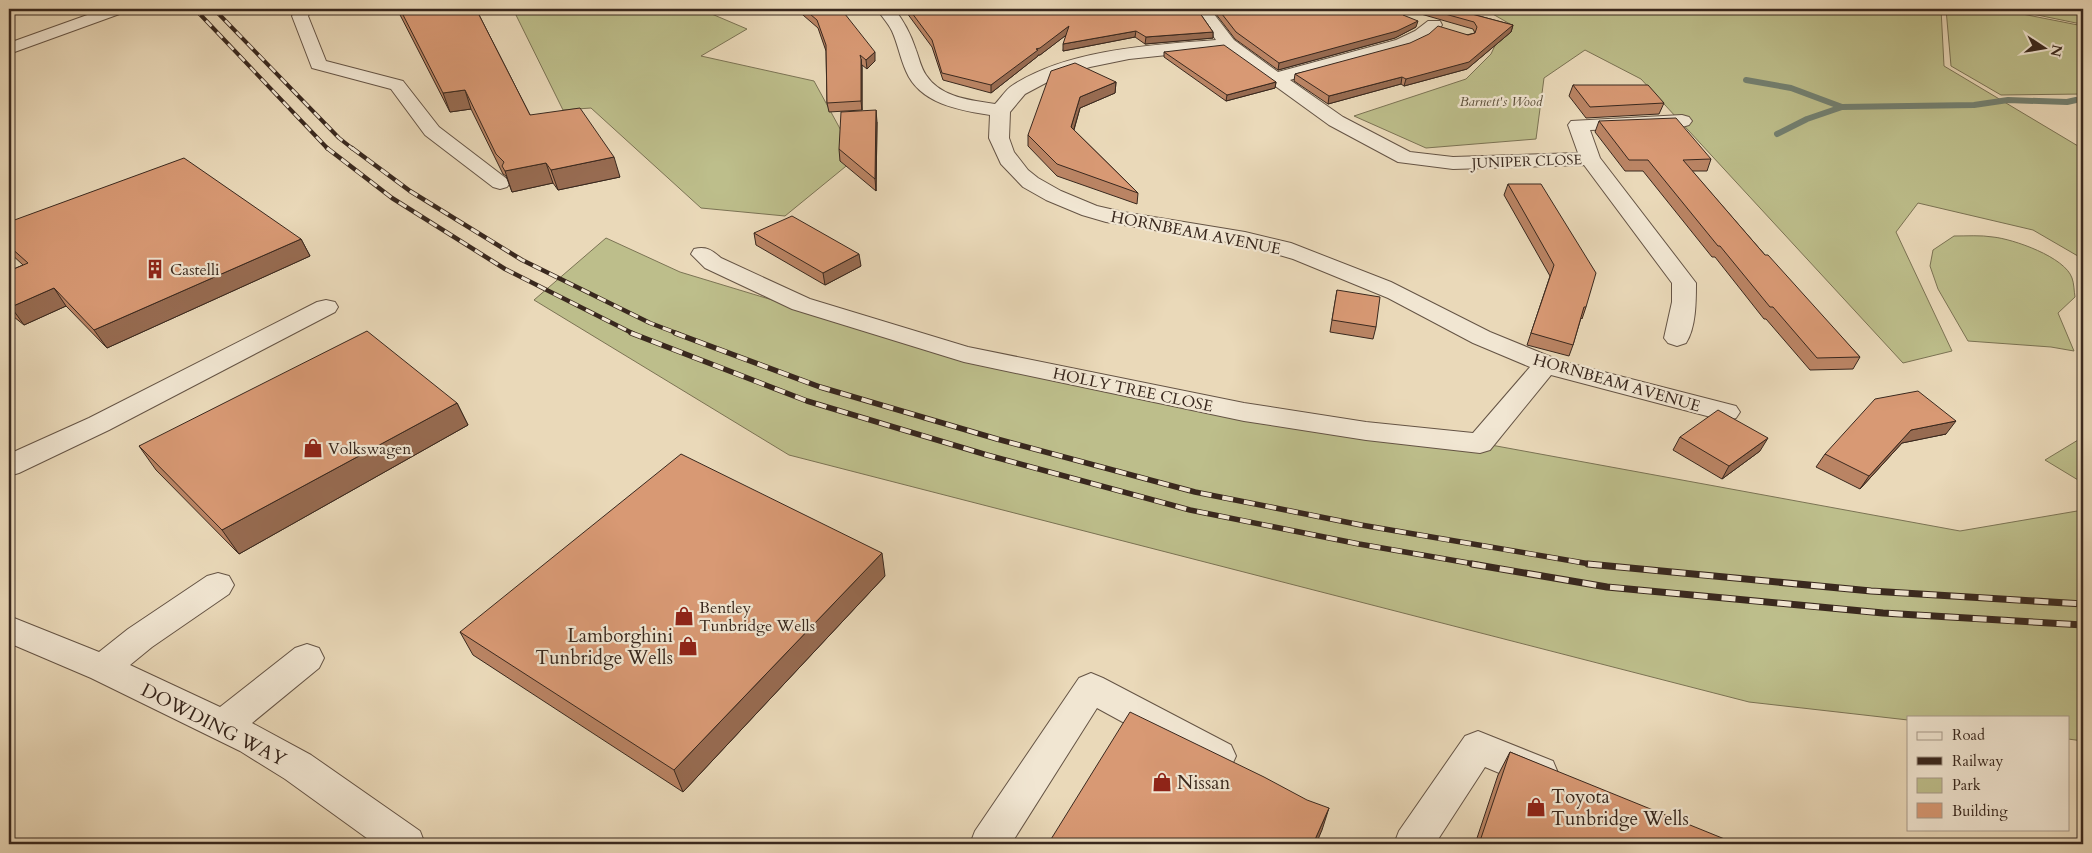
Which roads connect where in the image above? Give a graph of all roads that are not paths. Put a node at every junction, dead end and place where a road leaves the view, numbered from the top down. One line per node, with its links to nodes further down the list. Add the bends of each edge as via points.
1 (119, 9): 7 (street)
2 (304, 9): 12 (street, via 300,16 318,64 397,85 432,131)
3 (1202, 9): 6 (street, JUNIPER CLOSE)
4 (893, 10): 9 (street, via 919,80 929,91 955,102)
5 (1417, 20): 8 (street, via 1442,28 1402,44)
6 (1228, 44): 8 (street, JUNIPER CLOSE); 9 (street, via 1136,53 1090,60 1059,69 1012,95)
7 (11, 47)
8 (1275, 78): 11 (street, JUNIPER CLOSE, via 1336,121 1405,158 1453,163)
9 (1000, 111): 16 (street, HORNBEAM AVENUE, via 997,131 1003,153 1019,175 1050,194 1116,217 1271,244 1299,253 1413,300 1497,345)
10 (1682, 121): 11 (street, via 1578,125)
11 (1590, 159): 15 (street, JUNIPER CLOSE, via 1684,284)
12 (500, 182)
13 (702, 254): 16 (street, HOLLY TREE CLOSE, via 713,263 801,304 964,354 1244,412 1366,431 1480,443)
14 (326, 307): 18 (street, via 99,424)
15 (1677, 338)
16 (1546, 364): 17 (street, HORNBEAM AVENUE)
17 (1726, 412)
18 (9, 466)
19 (218, 585): 22 (street, via 140,638)
20 (9, 629): 22 (street, DOWDING WAY)
21 (307, 658): 23 (street)
22 (103, 668): 23 (street, DOWDING WAY)
23 (222, 726): 26 (street, DOWDING WAY, via 298,767)
24 (1246, 771): 27 (street, via 1091,688)
25 (1569, 785): 28 (street, via 1478,747)
26 (406, 844)
27 (989, 844)
28 (1413, 844)

